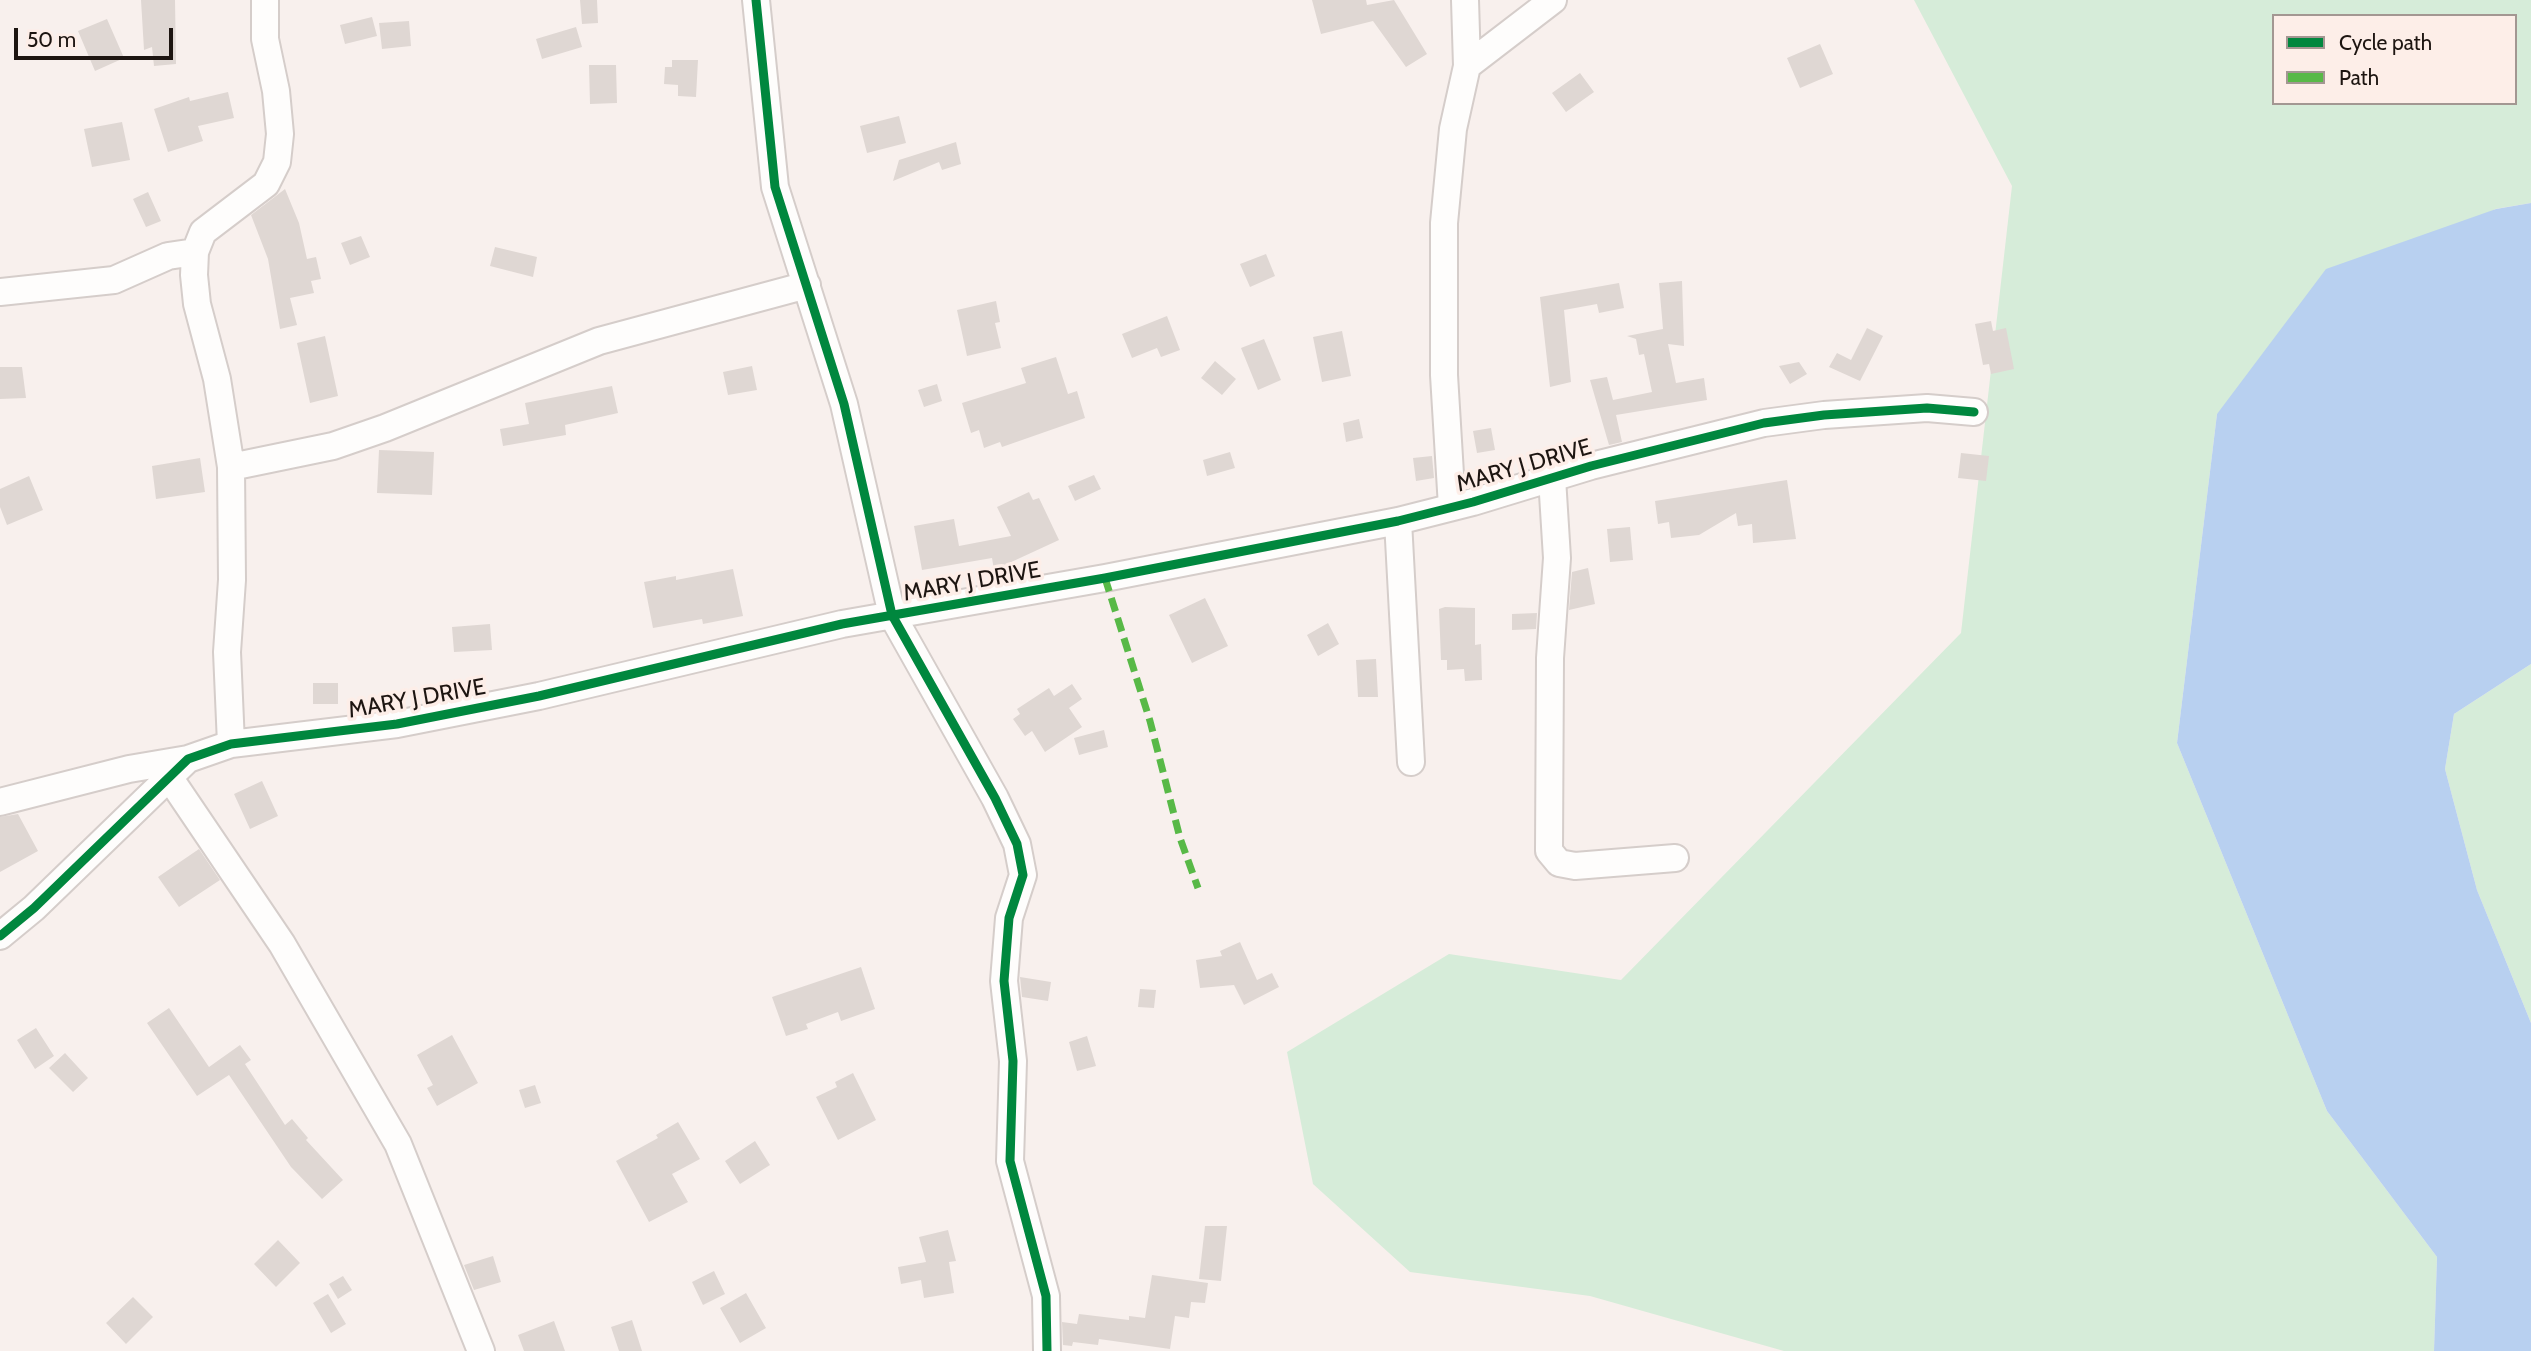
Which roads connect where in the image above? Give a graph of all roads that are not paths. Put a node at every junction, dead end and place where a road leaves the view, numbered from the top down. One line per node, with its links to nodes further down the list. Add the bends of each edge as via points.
1 (265, 0): 6 (street, via 265,39 280,134 277,162 266,184 203,232)
2 (756, 0): 7 (street, via 775,187)
3 (1465, 0): 5 (street)
4 (1553, 0): 5 (street)
5 (1467, 66): 12 (street, via 1453,129 1444,223 1444,375)
6 (195, 252): 8 (street, via 168,256 114,280); 10 (street, via 197,304 217,379)
7 (807, 285): 10 (street, via 599,341 333,446); 14 (street, via 845,404)
8 (0, 292)
9 (1974, 412): 11 (street, MARY J DRIVE, via 1914,408 1764,423)
10 (231, 467): 15 (street, via 227,652)
11 (1552, 478): 12 (street, MARY J DRIVE); 19 (street, via 1557,558 1550,658 1549,851 1559,863 1575,866)
12 (1452, 507): 13 (street, MARY J DRIVE)
13 (1398, 521): 14 (street, MARY J DRIVE); 16 (street)
14 (892, 615): 15 (street, MARY J DRIVE, via 397,724); 22 (street, via 1017,844 1023,875 1009,918 1004,981 1013,1061 1010,1161 1046,1296)
15 (231, 744): 17 (street, MARY J DRIVE)
16 (1411, 762)
17 (178, 768): 18 (street, via 129,769); 20 (street, MARY J DRIVE); 21 (street, via 398,1144)
18 (0, 802)
19 (1675, 858)
20 (0, 936)
21 (481, 1351)
22 (1047, 1351)

